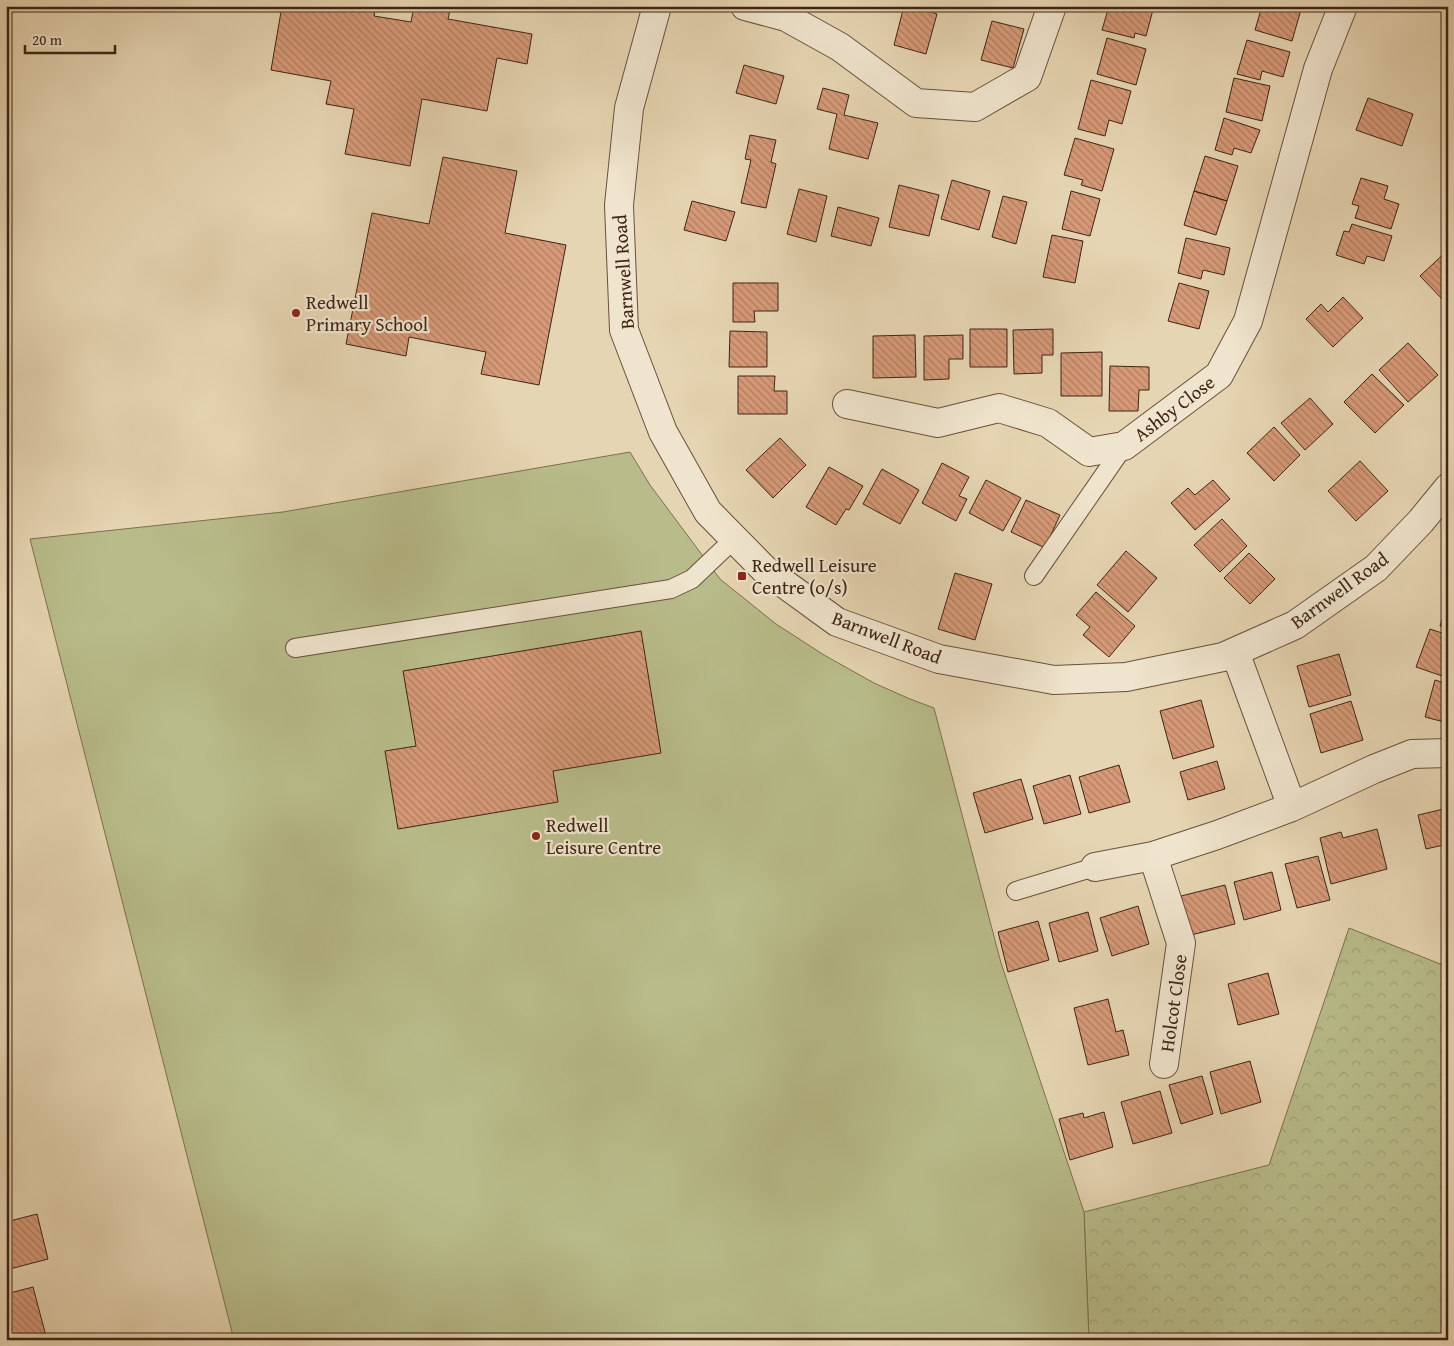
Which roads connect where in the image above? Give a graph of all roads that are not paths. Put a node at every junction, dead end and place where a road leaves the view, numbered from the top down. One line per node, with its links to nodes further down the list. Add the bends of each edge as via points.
1 (658, 6): 8 (street, Barnwell Road, via 629,108 619,205 624,330 663,432 708,512)
2 (746, 6): 3 (street, via 786,16 833,42 916,103 974,107 1027,77)
3 (1052, 6)
4 (1343, 6): 6 (street, Ashby Close, via 1318,69 1248,321 1218,375)
5 (848, 404): 6 (street, Ashby Close, via 938,423 999,408 1048,423 1089,452)
6 (1124, 446): 9 (lane)
7 (1448, 488): 11 (street, Barnwell Road, via 1376,568 1295,625)
8 (734, 539): 10 (lane, via 692,579 672,589); 11 (street, Barnwell Road, via 764,569 837,622 939,659 1054,680 1126,677)
9 (1034, 576)
10 (295, 648)
11 (1236, 652): 13 (street)
12 (1448, 753): 13 (street, via 1412,754)
13 (1292, 807): 14 (street)
14 (1153, 856): 15 (street); 17 (street, Holcot Close, via 1181,943)
15 (1094, 867): 16 (lane)
16 (1016, 891)
17 (1164, 1064)

